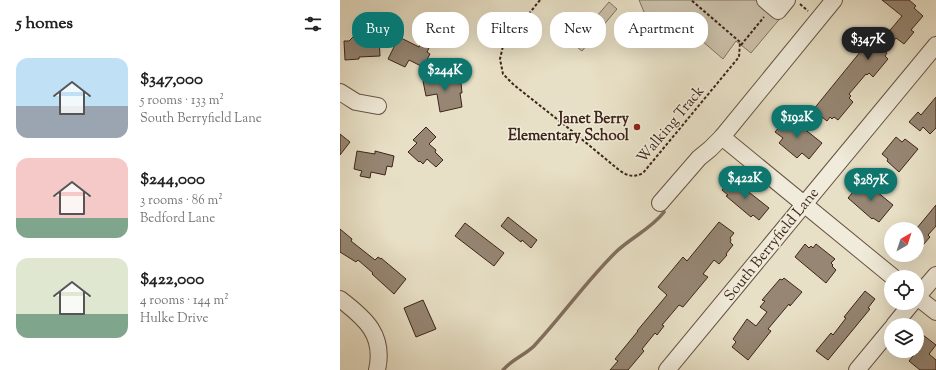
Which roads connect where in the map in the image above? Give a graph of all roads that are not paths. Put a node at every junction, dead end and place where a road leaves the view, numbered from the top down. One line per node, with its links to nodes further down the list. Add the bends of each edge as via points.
1 (834, 0): 5 (street)
2 (936, 45): 7 (street, South Berryfield Lane)
3 (340, 92): 4 (street, via 356,102)
4 (378, 106)
5 (722, 137): 6 (street, via 699,158); 7 (street)
6 (660, 203)
7 (804, 204): 8 (street); 18 (street, South Berryfield Lane)
8 (884, 270)
9 (936, 275): 10 (street)
10 (924, 289)
11 (340, 299): 17 (street, via 364,319 376,338 379,351)
12 (924, 303): 14 (street)
13 (906, 310): 15 (street)
14 (936, 312)
15 (900, 318)
16 (884, 337): 19 (street)
17 (376, 370)
18 (667, 370)
19 (857, 370)

